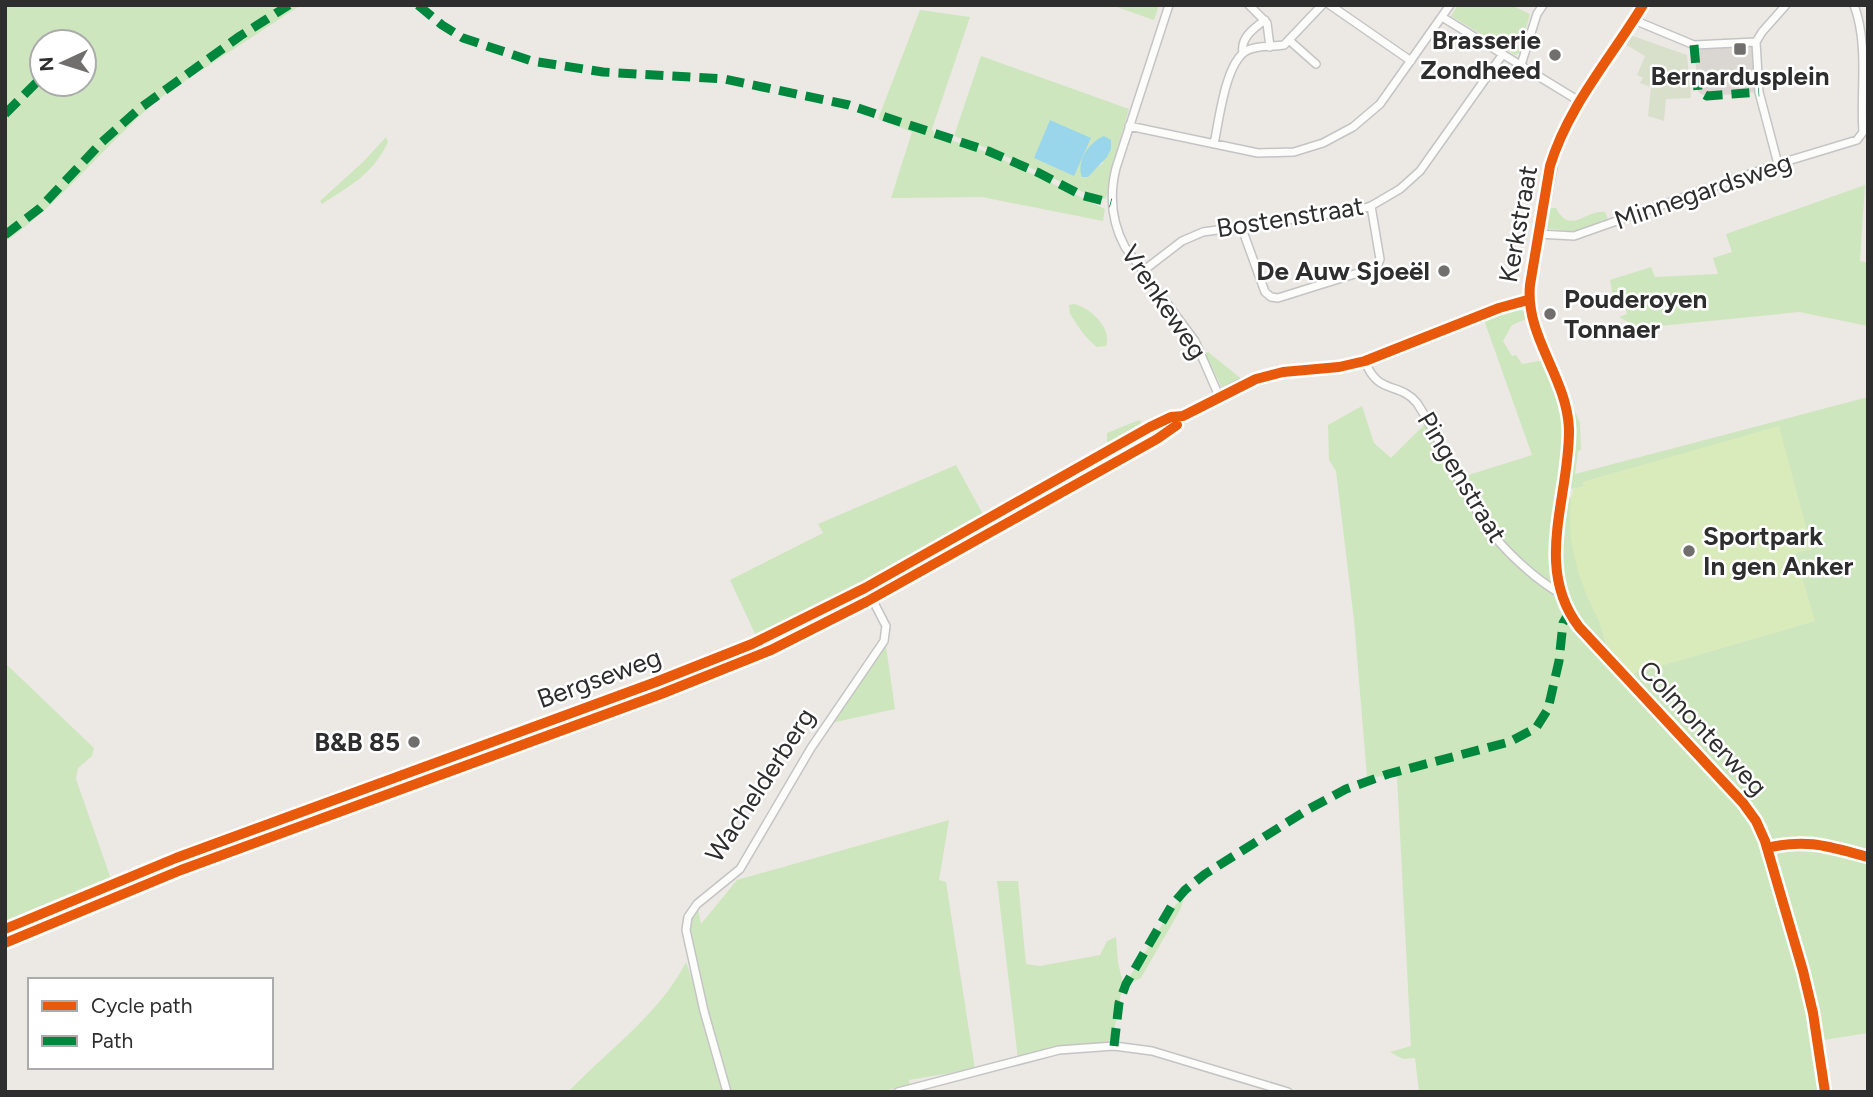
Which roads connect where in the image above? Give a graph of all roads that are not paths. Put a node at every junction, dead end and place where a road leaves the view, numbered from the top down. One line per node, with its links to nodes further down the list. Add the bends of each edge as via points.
1 (1169, 5): 22 (street, Vrenkeweg)
2 (1249, 5): 11 (street)
3 (1322, 5): 13 (street)
4 (1331, 5): 18 (street)
5 (1450, 5): 10 (street)
6 (1543, 5): 20 (street)
7 (1643, 5): 12 (street, Kerkstraat)
8 (1786, 5): 14 (street)
9 (1854, 5): 24 (street, Minnegardsweg, via 1861,34 1863,132 1857,140)
10 (1442, 17): 17 (street); 18 (street)
11 (1265, 20): 15 (street); 16 (street, via 1245,38)
12 (1634, 20): 14 (street, via 1694,45); 21 (street, Kerkstraat)
13 (1290, 41): 15 (street); 19 (street)
14 (1756, 42): 24 (street, via 1759,92)
15 (1270, 47): 16 (street)
16 (1243, 53): 23 (street, via 1225,89)
17 (1503, 54): 20 (street); 25 (street, Bostenstraat, via 1420,171)
18 (1411, 61): 23 (street, via 1372,112 1323,143 1270,153)
19 (1316, 64)
20 (1521, 65): 21 (street)
21 (1579, 101): 27 (street, Kerkstraat, via 1555,149)
22 (1129, 126): 23 (street); 28 (street, Vrenkeweg, via 1111,204 1119,234)
23 (1214, 144)
24 (1777, 164): 27 (street, Minnegardsweg, via 1579,235)
25 (1371, 206): 26 (street, Bostenstraat); 26 (street, via 1380,259 1377,267 1278,298 1265,292)
26 (1241, 226): 28 (street, Bostenstraat, via 1192,235)
27 (1538, 234): 29 (street, Kerkstraat)
28 (1143, 271): 31 (street, Vrenkeweg, via 1195,341)
29 (1528, 300): 30 (street, Bergseweg); 33 (street, Kerkstraat, via 1567,412 1567,456 1555,554)
30 (1366, 361): 31 (street, Bergseweg, via 1283,372); 33 (street, Pingenstraat, via 1377,381 1417,403 1496,538)
31 (1219, 396): 32 (street, Bergseweg)
32 (869, 593): 37 (street, Bergseweg, via 804,628 720,664 188,860); 38 (street, Wachelderberg, via 886,626 884,641 816,740 740,869 697,904 687,922 704,1011)
33 (1561, 595): 34 (street, Kerkstraat, via 1574,621)
34 (1610, 661): 35 (street, Colmonterweg, via 1747,809)
35 (1768, 848): 36 (street, via 1808,843); 41 (street, Colmonterweg, via 1807,984)
36 (1868, 857)
37 (5, 936)
38 (727, 1092)
39 (898, 1092): 40 (street, via 1059,1050 1114,1046 1152,1051)
40 (1288, 1092)
41 (1825, 1092)

